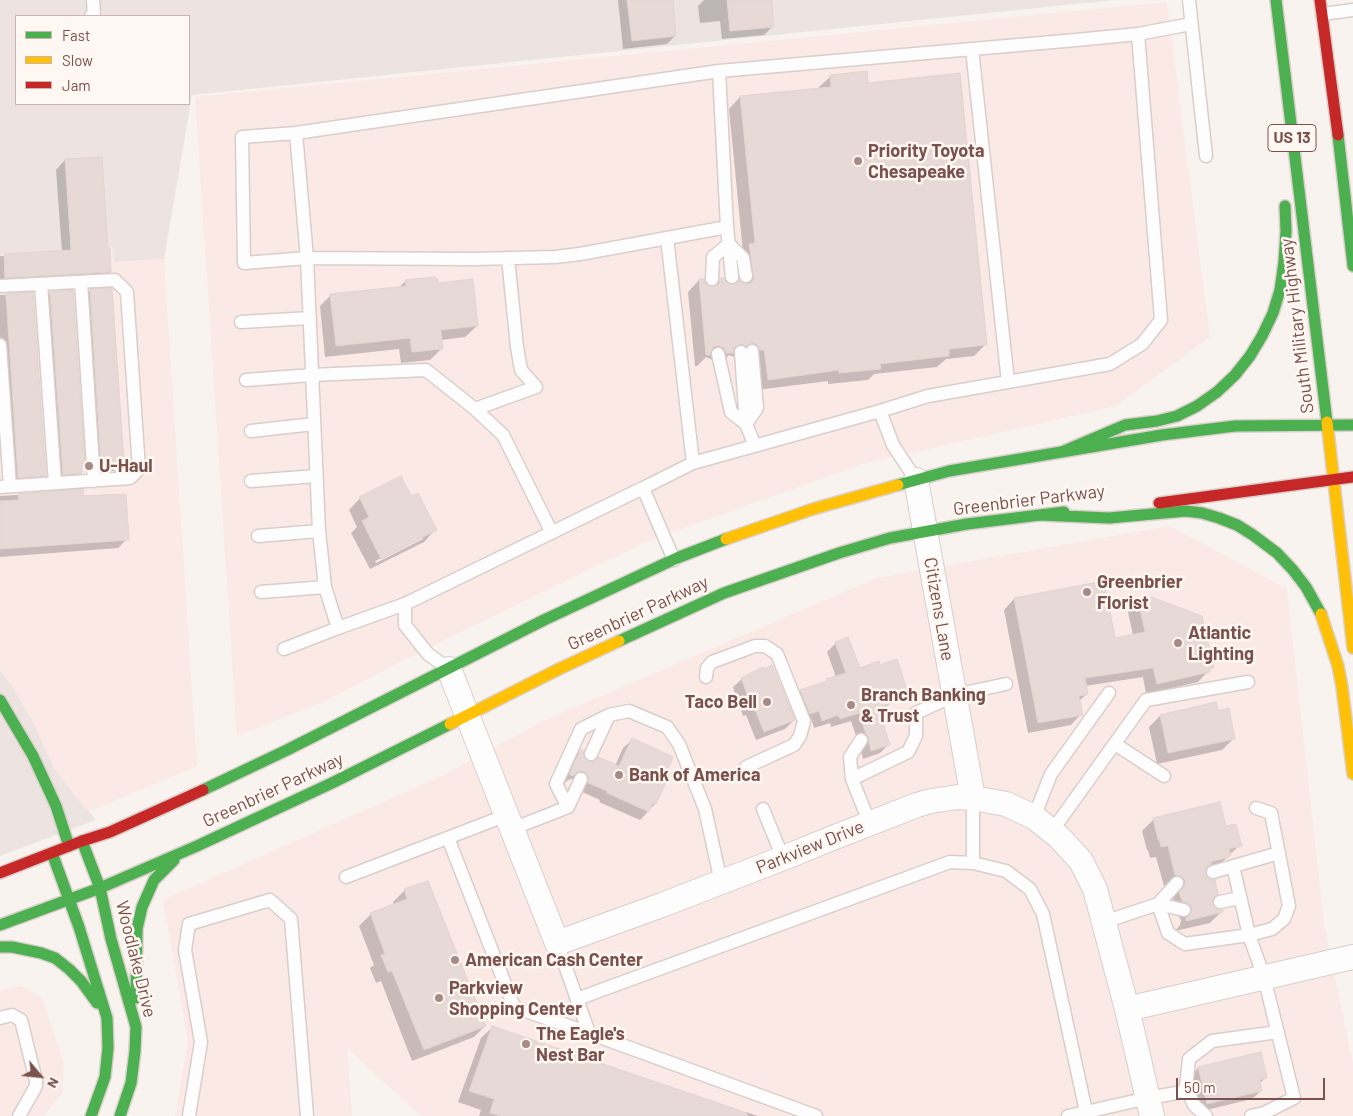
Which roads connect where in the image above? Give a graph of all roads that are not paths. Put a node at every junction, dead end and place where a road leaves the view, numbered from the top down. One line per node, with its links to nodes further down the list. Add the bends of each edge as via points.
1 (93, 0): 7 (lane)
2 (1189, 0): 8 (lane)
3 (1275, 0): 11 (main road); 42 (main road, South Military Highway / US 13)
4 (1320, 0): 6 (main road, US 13)
5 (1353, 10): 6 (lane)
6 (1322, 14): 16 (main road, US 13)
7 (93, 15)
8 (1191, 24): 9 (lane); 14 (lane)
9 (1138, 34): 10 (lane); 36 (lane, via 1161,320 1142,344 1110,364)
10 (972, 49): 12 (lane); 36 (lane)
11 (1272, 58)
12 (720, 71): 13 (lane); 17 (lane)
13 (296, 132): 20 (lane); 20 (lane, via 242,137 244,263)
14 (1206, 156)
15 (1285, 198): 45 (main road, via 1286,231 1280,290 1262,336 1234,375 1197,406 1177,416 1125,425)
16 (1350, 222): 22 (main road, US 13)
17 (727, 227): 18 (lane); 19 (lane)
18 (667, 238): 21 (lane, via 580,254); 46 (lane)
19 (729, 244): 23 (lane, via 743,258); 24 (lane); 25 (lane, via 713,257)
20 (307, 258): 21 (lane); 29 (lane)
21 (508, 258): 37 (lane, via 521,370 536,387)
22 (1353, 266)
23 (746, 276)
24 (732, 277)
25 (712, 279)
26 (82, 282): 27 (lane); 51 (lane); 51 (lane, via 115,280 127,292 139,469 130,478)
27 (40, 284): 28 (lane); 53 (lane)
28 (0, 286)
29 (310, 318): 30 (lane); 34 (lane)
30 (241, 322)
31 (0, 344): 54 (lane)
32 (746, 351): 40 (lane)
33 (718, 354): 40 (lane, via 731,412)
34 (312, 375): 35 (lane); 37 (lane, via 426,370); 39 (lane)
35 (246, 380)
36 (1008, 382): 38 (lane, via 928,396)
37 (474, 409): 59 (lane, via 503,435)
38 (880, 411): 44 (lane); 49 (lane, via 893,445)
39 (314, 424): 43 (lane); 47 (lane)
40 (746, 424): 44 (lane)
41 (1353, 424): 42 (main road, Greenbrier Parkway)
42 (1327, 426): 45 (main road, Greenbrier Parkway, via 1235,426); 50 (main road, South Military Highway / US 13)
43 (251, 431)
44 (755, 446): 46 (lane)
45 (1064, 451): 49 (main road, Greenbrier Parkway)
46 (693, 463): 55 (lane)
47 (316, 476): 52 (lane); 57 (lane)
48 (1353, 477): 50 (main road, Greenbrier Parkway)
49 (916, 480): 58 (street, Citizens Lane); 61 (main road, Greenbrier Parkway, via 813,509)
50 (1334, 480): 56 (main road, Greenbrier Parkway); 66 (main road, South Military Highway / US 13)
51 (94, 481): 53 (lane)
52 (251, 481)
53 (55, 483): 54 (lane)
54 (5, 486)
55 (643, 488): 59 (lane); 61 (lane)
56 (1040, 515): 58 (main road, Greenbrier Parkway); 81 (main road, via 1109,518 1166,512 1202,513 1237,525 1277,553 1306,587 1324,621 1342,687)
57 (319, 531): 60 (lane); 62 (lane)
58 (925, 531): 73 (street, Citizens Lane); 75 (main road, Greenbrier Parkway, via 839,553 724,593 559,668)
59 (552, 533): 64 (lane)
60 (258, 536)
61 (674, 560): 68 (main road, Greenbrier Parkway)
62 (325, 587): 63 (lane); 65 (lane)
63 (261, 592)
64 (405, 604): 65 (lane); 68 (lane, via 405,625 428,654)
65 (338, 628): 67 (lane)
66 (1353, 648)
67 (284, 649)
68 (449, 668): 75 (street); 93 (main road, Greenbrier Parkway, via 219,783 110,832)
69 (706, 677): 80 (lane, via 712,662 755,646 765,646 777,654 804,721 800,736 794,746)
70 (1248, 682): 78 (lane, via 1146,700)
71 (1006, 684): 73 (lane)
72 (1108, 693): 91 (lane, via 1052,774)
73 (955, 695): 84 (lane, via 916,714 916,736 908,752); 85 (street, Citizens Lane)
74 (0, 700): 94 (main road, via 56,806)
75 (467, 715): 89 (street); 96 (main road, Greenbrier Parkway, via 332,783)
76 (609, 715): 79 (lane); 86 (lane, via 581,729 556,784); 104 (lane, via 629,711 667,727 679,744 705,809)
77 (861, 740): 84 (lane, via 850,757)
78 (1115, 744): 82 (lane); 91 (lane)
79 (591, 754)
80 (746, 768)
81 (1353, 774)
82 (1164, 776)
83 (581, 779): 86 (lane)
84 (852, 779): 90 (lane)
85 (973, 798): 90 (street, Parkview Drive, via 932,801); 91 (street, Parkview Drive, via 1006,804); 99 (lane)
86 (568, 807): 89 (lane)
87 (1256, 808): 97 (lane, via 1271,813)
88 (763, 809): 98 (lane)
89 (509, 822): 92 (lane); 115 (street)
90 (870, 824): 98 (street, Parkview Drive)
91 (1043, 824): 112 (street, Parkview Drive, via 1080,861 1095,889)
92 (448, 838): 103 (lane); 125 (lane, via 514,1007)
93 (82, 841): 94 (main road, Greenbrier Parkway); 106 (main road, Woodlake Drive)
94 (69, 846): 95 (main road, Greenbrier Parkway)
95 (52, 853): 102 (main road, Greenbrier Parkway); 108 (main road)
96 (181, 853): 106 (main road, Greenbrier Parkway); 123 (main road, via 154,880 142,907 138,929)
97 (1279, 853): 100 (lane); 114 (lane, via 1289,906 1284,919 1272,929)
98 (783, 858): 104 (street, Parkview Drive)
99 (973, 863): 119 (lane, via 950,862); 128 (lane, via 1006,871 1030,889 1043,914)
100 (1233, 866): 101 (lane); 107 (lane)
101 (1213, 872)
102 (0, 873)
103 (346, 877)
104 (721, 882): 115 (street, Parkview Drive)
105 (1177, 883): 110 (lane)
106 (100, 888): 108 (main road, Greenbrier Parkway); 123 (main road, Woodlake Drive)
107 (1240, 898): 109 (lane); 114 (lane)
108 (69, 900): 113 (main road, Greenbrier Parkway); 122 (main road)
109 (1220, 902)
110 (1158, 904): 111 (lane); 112 (lane); 114 (lane, via 1168,934 1185,944)
111 (1184, 910)
112 (1104, 922): 120 (street, Parkview Drive)
113 (0, 925)
114 (1248, 935): 118 (lane)
115 (557, 943): 119 (lane)
116 (0, 947): 122 (main road, via 55,958 81,981)
117 (1353, 957): 118 (street)
118 (1264, 977): 120 (street); 124 (lane)
119 (577, 999): 125 (lane)
120 (1127, 1008): 127 (street, Parkview Drive)
121 (0, 1018): 129 (lane, via 12,1015 21,1020 36,1081)
122 (107, 1018): 130 (main road, via 105,1077)
123 (136, 1027): 131 (main road, Woodlake Drive, via 131,1083)
124 (1278, 1032): 126 (lane, via 1212,1041 1189,1059); 137 (lane, via 1294,1098)
125 (589, 1033): 134 (lane)
126 (1188, 1091): 127 (lane); 136 (lane, via 1194,1105)
127 (1150, 1107): 128 (lane)
128 (1087, 1114): 135 (lane)
129 (19, 1116)
130 (91, 1116)
131 (120, 1116)
132 (189, 1116): 133 (lane, via 201,1042 185,950 189,924 270,900 291,919)
133 (307, 1116)
134 (816, 1116)
135 (1068, 1116)
136 (1206, 1116)
137 (1251, 1116)

